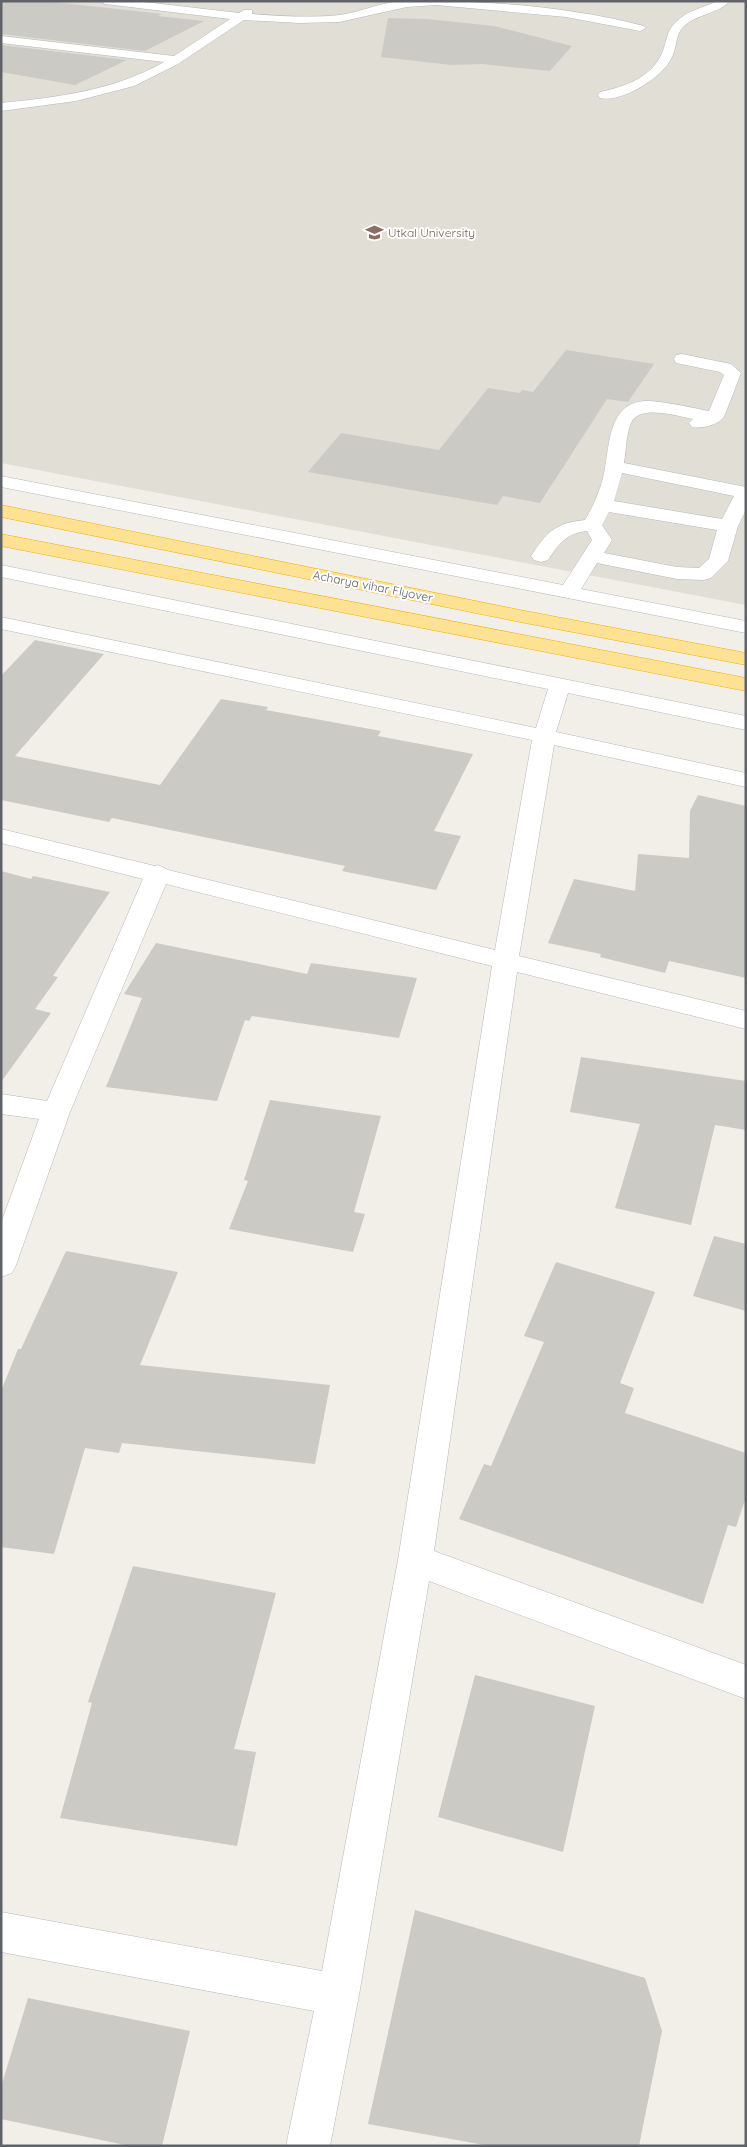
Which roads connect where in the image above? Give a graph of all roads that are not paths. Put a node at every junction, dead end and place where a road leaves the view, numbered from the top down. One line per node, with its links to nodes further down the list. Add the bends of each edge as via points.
1 (105, 1): 6 (street)
2 (725, 1): 12 (street, via 683,21 674,30 669,53 660,66 636,86)
3 (256, 6): 6 (street)
4 (332, 6): 8 (street)
5 (613, 7): 7 (street)
6 (242, 16): 8 (street); 11 (street)
7 (601, 18): 8 (street, via 526,8 428,2 341,18); 9 (street)
8 (294, 19)
9 (640, 28)
10 (1, 39): 11 (street)
11 (175, 60): 13 (street, via 147,76 119,86 48,102)
12 (604, 95)
13 (1, 107)
14 (682, 359): 15 (street, via 719,366 733,374 715,418 687,424 627,417 622,423)
15 (614, 466): 17 (street); 18 (street)
16 (1, 481): 26 (street)
17 (745, 493): 21 (street)
18 (603, 505): 20 (street); 21 (street)
19 (1, 512): 29 (highway, Acharya vihar Flyover)
20 (592, 525): 23 (street, via 563,529); 24 (street, via 602,540)
21 (728, 526): 24 (street, via 718,561 704,574 677,573)
22 (1, 540): 31 (highway, Acharya vihar Flyover)
23 (541, 556)
24 (591, 556): 26 (street)
25 (1, 571): 30 (street)
26 (570, 592): 28 (street)
27 (1, 623): 33 (street)
28 (746, 627)
29 (746, 659)
30 (560, 685): 32 (street); 33 (street)
31 (746, 685)
32 (746, 724)
33 (544, 736): 34 (street); 37 (street)
34 (746, 780)
35 (1, 836): 36 (street)
36 (158, 874): 37 (street); 40 (street)
37 (506, 959): 38 (street); 42 (street)
38 (746, 1020)
39 (1, 1104): 40 (street)
40 (56, 1112): 41 (street)
41 (1, 1265)
42 (415, 1560): 43 (street); 45 (street)
43 (746, 1682)
44 (1, 1932): 45 (street)
45 (338, 1995): 46 (street)
46 (308, 2146)

